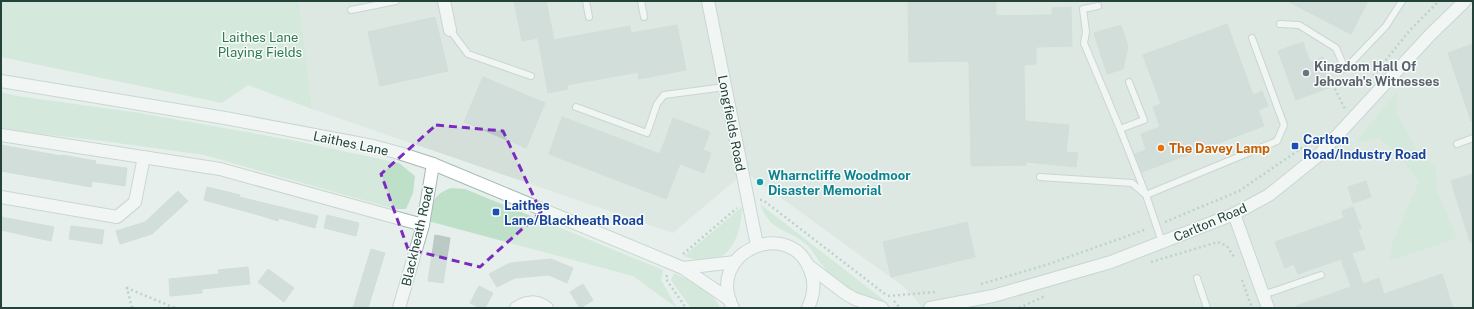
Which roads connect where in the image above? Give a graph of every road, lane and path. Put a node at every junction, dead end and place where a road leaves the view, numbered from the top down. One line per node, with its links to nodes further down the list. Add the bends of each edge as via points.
1 (396, 1): 9 (lane)
2 (444, 1): 13 (main road)
3 (586, 1): 10 (lane)
4 (641, 1): 11 (lane)
5 (708, 1): 19 (main road, Longfields Road)
6 (1402, 1): 12 (lane, via 1386,26 1345,69 1336,48 1299,25)
7 (1458, 3): 21 (main road, Carlton Road)
8 (1098, 6): 22 (lane, via 1083,9 1086,32 1084,43)
9 (351, 10)
10 (589, 16)
11 (644, 17)
12 (1280, 24)
13 (450, 30): 15 (lane, via 468,54)
14 (1252, 38): 29 (lane, via 1284,125 1277,141)
15 (530, 76)
16 (1327, 77): 21 (path)
17 (1, 81): 27 (main road, Laithes Lane, via 225,118 373,146)
18 (1129, 82): 22 (lane, via 1144,120)
19 (725, 87): 20 (lane, via 664,95 657,104 647,133); 34 (main road, Longfields Road)
20 (576, 107)
21 (1351, 120): 31 (main road, Carlton Road, via 1320,154 1291,179)
22 (1120, 129): 29 (lane)
23 (1, 135): 26 (main road)
24 (1473, 138): 25 (lane)
25 (1457, 144)
26 (144, 157): 30 (main road, via 135,202 117,217); 32 (main road, via 220,169)
27 (433, 164): 32 (main road, Blackheath Road); 39 (main road, Laithes Lane)
28 (1040, 177): 29 (lane, via 1132,183)
29 (1146, 195): 33 (lane)
30 (1, 197)
31 (1234, 214): 33 (main road, Carlton Road); 43 (main road)
32 (423, 225): 49 (main road, Blackheath Road)
33 (1162, 242): 46 (main road, Carlton Road, via 1103,264)
34 (757, 245): 36 (main road, via 744,252); 38 (main road, via 781,244 802,256)
35 (1236, 261): 37 (path, via 1227,246 1218,242)
36 (735, 262): 39 (main road, Laithes Lane); 45 (main road, via 728,280)
37 (1150, 262)
38 (809, 266): 52 (main road, via 814,288); 53 (main road, via 846,294)
39 (683, 268): 45 (main road, Laithes Lane)
40 (1240, 274): 57 (path)
41 (1321, 275): 43 (lane)
42 (1197, 278): 56 (lane)
43 (1263, 295): 58 (main road)
44 (1019, 303): 55 (path, via 1046,296)
45 (732, 306)
46 (946, 307): 54 (main road, Carlton Road)
47 (132, 308): 48 (path, via 128,288)
48 (175, 308)
49 (399, 308)
50 (516, 308): 51 (main road, via 523,303 532,302)
51 (547, 308)
52 (808, 308)
53 (882, 308)
54 (930, 308)
55 (1019, 308)
56 (1207, 308)
57 (1252, 308)
58 (1268, 308)

